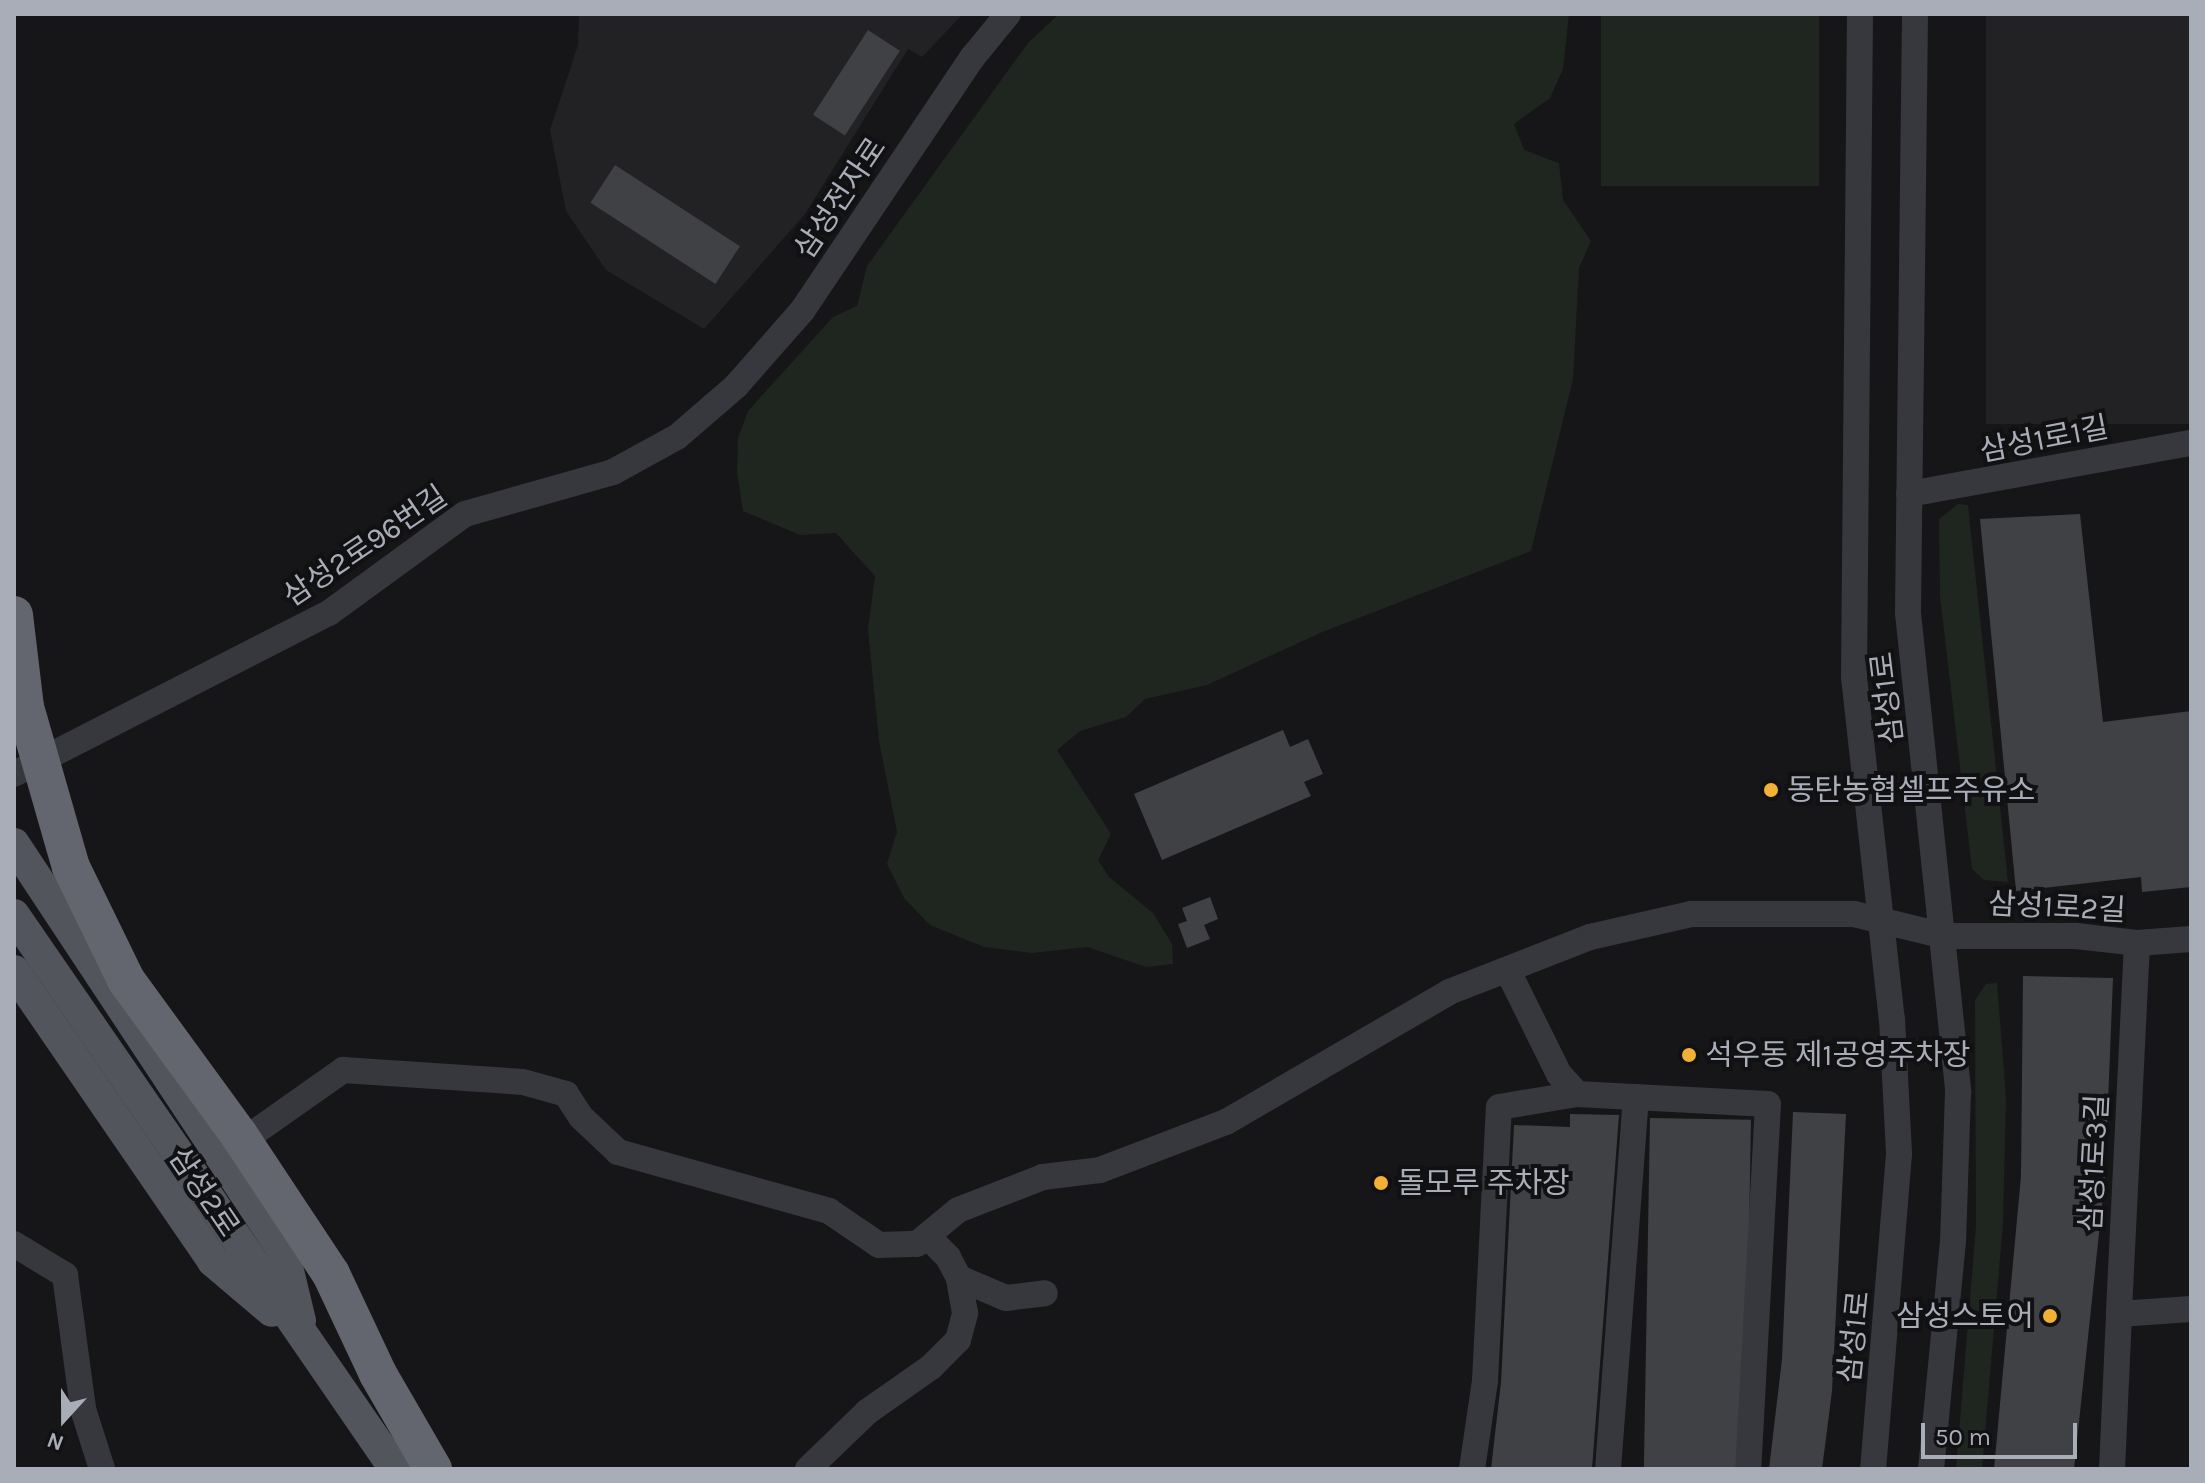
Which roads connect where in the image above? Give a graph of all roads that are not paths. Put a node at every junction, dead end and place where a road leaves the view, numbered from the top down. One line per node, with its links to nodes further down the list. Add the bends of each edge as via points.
1 (1008, 14): 4 (street, 삼성전자로, via 972,58 802,311 736,386)
2 (1860, 14): 11 (street, 삼성1로, via 1854,677)
3 (1915, 14): 6 (street, 삼성1로)
4 (711, 406): 8 (street, 삼성2로96번길, via 677,437 613,472 465,514 319,618)
5 (2191, 443): 6 (street, 삼성1로1길)
6 (1909, 494): 12 (street, 삼성1로, via 1908,613)
7 (14, 615): 29 (highway, bridge, via 25,707 71,867 126,980 239,1135 331,1274 378,1374)
8 (14, 774)
9 (14, 844): 26 (main road, via 283,1250)
10 (14, 915): 26 (main road, 삼성2로)
11 (1877, 916): 12 (street, 삼성1로2길); 15 (street, 삼성1로2길, via 1691,914 1590,937); 34 (street, 삼성1로, via 1892,1019 1899,1154)
12 (1932, 932): 14 (street, 삼성1로2길); 35 (street, 삼성1로, via 1957,1152)
13 (2191, 939): 14 (street, 삼성1로2길)
14 (2137, 943): 25 (street, 삼성1로3길)
15 (1509, 973): 17 (street, via 1559,1074); 20 (street, 삼성1로2길, via 1449,992 1226,1122 1100,1170 1043,1177 958,1210)
16 (16, 976): 26 (main road, via 213,1261)
17 (1577, 1094): 18 (street); 31 (street, via 1499,1107 1485,1381)
18 (1636, 1097): 32 (street); 33 (street, via 1768,1104)
19 (251, 1135): 20 (street, via 343,1070 523,1082 566,1094 581,1117 618,1152 771,1190 829,1211 879,1245 917,1244)
20 (927, 1236): 22 (street)
21 (14, 1244): 27 (street, via 65,1275 83,1409)
22 (959, 1278): 23 (street, via 1006,1298); 30 (street, via 965,1313 958,1340 931,1367 867,1412)
23 (1045, 1293)
24 (2191, 1309): 25 (street)
25 (2119, 1314): 36 (street, 삼성1로3길)
26 (304, 1340): 28 (main road, 삼성2로)
27 (102, 1469)
28 (395, 1469)
29 (433, 1469)
30 (808, 1469)
31 (1472, 1469)
32 (1608, 1469)
33 (1748, 1469)
34 (1873, 1469)
35 (1931, 1469)
36 (2112, 1469)

